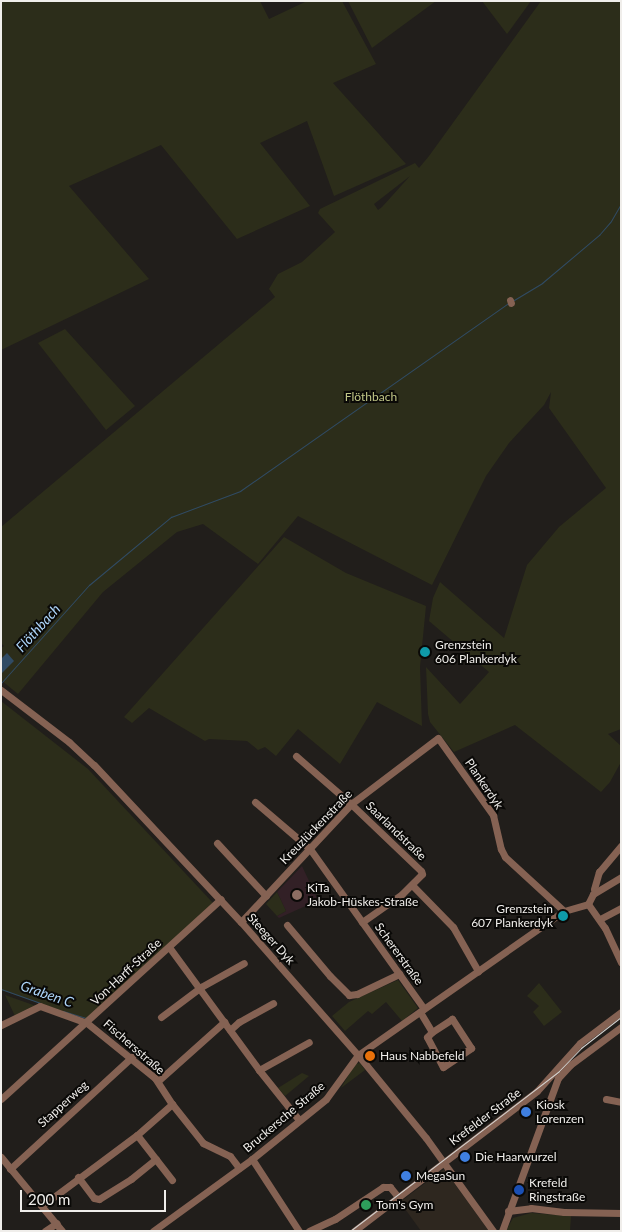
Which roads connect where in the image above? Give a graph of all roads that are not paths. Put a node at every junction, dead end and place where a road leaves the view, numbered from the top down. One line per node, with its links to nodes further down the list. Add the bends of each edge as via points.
1 (1, 690): 13 (street, Steeger Dyk, via 94,765)
2 (438, 738): 5 (street, Kreuzlückenstraße); 16 (street, Plankerdyk, via 493,815 505,857)
3 (296, 756): 5 (street, Saarlandstraße)
4 (255, 802): 8 (street, Schererstraße)
5 (351, 804): 8 (street, Kreuzlückenstraße); 10 (street, Saarlandstraße, via 421,870 422,874)
6 (217, 843): 12 (street)
7 (621, 846): 11 (street, via 599,872)
8 (310, 849): 12 (street, Kreuzlückenstraße); 19 (street, Schererstraße)
9 (621, 877): 11 (street)
10 (412, 884): 19 (street); 24 (street, via 453,927)
11 (594, 892): 14 (street)
12 (266, 896): 18 (street, Kreuzlückenstraße)
13 (220, 899): 18 (street, Steeger Dyk); 21 (street, Von-Harff-Straße)
14 (588, 904): 16 (street, Bruckersche Straße); 17 (street)
15 (621, 908): 17 (street)
16 (564, 911): 24 (street, Bruckersche Straße)
17 (600, 919): 22 (street)
18 (241, 922): 38 (street, Steeger Dyk)
19 (362, 922): 25 (street, Schererstraße)
20 (287, 925): 25 (street, via 349,995)
21 (169, 947): 26 (street); 32 (street, Von-Harff-Straße)
22 (621, 962)
23 (244, 963): 26 (street)
24 (478, 971): 28 (street, Bruckersche Straße)
25 (400, 974): 28 (street, Schererstraße)
26 (200, 987): 30 (street); 31 (street)
27 (273, 1003): 35 (street)
28 (422, 1010): 36 (street); 38 (street, Bruckersche Straße)
29 (621, 1012): 42 (street, Krefelder Straße, via 580,1044)
30 (161, 1017)
31 (224, 1022): 35 (street); 41 (street)
32 (87, 1023): 33 (street, Fischersstraße, via 40,1006); 39 (street, Fischersstraße); 44 (street, Von-Harff-Straße)
33 (1, 1024)
34 (621, 1027): 43 (street, via 563,1072)
35 (230, 1030): 40 (street)
36 (432, 1032): 36 (street, via 427,1037 443,1067 471,1048 452,1019)
37 (309, 1042): 40 (street)
38 (358, 1055): 48 (street, Bruckersche Straße, via 326,1099); 53 (street, Steeger Dyk)
39 (132, 1057): 41 (street, Fischersstraße); 55 (street, Stapperweg)
40 (259, 1070): 48 (street)
41 (158, 1081): 47 (street, Fischersstraße)
42 (537, 1091): 43 (street, via 547,1091); 53 (street, Krefelder Straße)
43 (550, 1098): 60 (street)
44 (1, 1099)
45 (606, 1099): 46 (street)
46 (621, 1102)
47 (172, 1104): 49 (street); 54 (street, Fischersstraße, via 202,1144 230,1156)
48 (300, 1120): 52 (street, Bruckersche Straße)
49 (137, 1135): 51 (street); 56 (street)
50 (1, 1158): 55 (street)
51 (156, 1159): 56 (street, via 99,1199 94,1198); 57 (street)
52 (252, 1159): 54 (street, Bruckersche Straße); 67 (street)
53 (444, 1162): 58 (street, Krefelder Straße); 70 (street, Steeger Dyk)
54 (239, 1168): 63 (street, Bruckersche Straße)
55 (10, 1169): 59 (street)
56 (78, 1177): 59 (street)
57 (172, 1180)
58 (398, 1197): 68 (street, via 390,1188 383,1187 335,1219); 69 (street, Krefelder Straße)
59 (43, 1205): 62 (street)
60 (508, 1211): 61 (street, via 531,1208); 71 (street)
61 (621, 1213)
62 (58, 1223): 64 (street); 65 (street)
63 (163, 1228): 66 (street, Bruckersche Straße)
64 (45, 1231)
65 (62, 1231)
66 (153, 1231)
67 (299, 1231)
68 (309, 1231)
69 (354, 1231)
70 (493, 1231)
71 (502, 1231)

